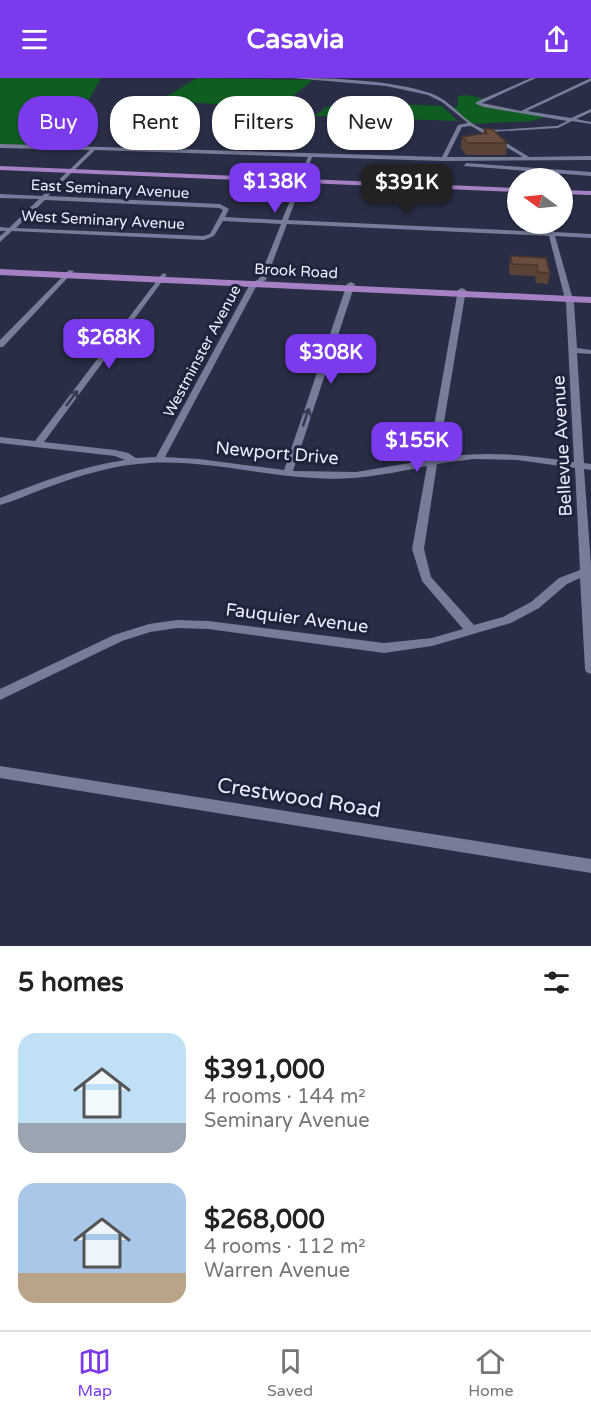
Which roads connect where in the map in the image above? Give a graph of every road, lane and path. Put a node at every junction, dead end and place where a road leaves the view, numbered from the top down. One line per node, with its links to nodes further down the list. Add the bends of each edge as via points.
1 (294, 78): 8 (street, via 416,90 444,101)
2 (534, 78): 5 (street, via 478,103)
3 (591, 79): 5 (street)
4 (591, 110): 6 (street)
5 (522, 112): 6 (street)
6 (572, 120): 7 (street); 9 (street, via 548,128)
7 (591, 123)
8 (472, 124): 9 (street); 16 (street, via 460,126)
9 (484, 131): 14 (street)
10 (0, 146): 11 (street)
11 (18, 147)
12 (93, 150): 13 (street); 20 (street)
13 (310, 157): 16 (street); 22 (street, Westminster Avenue)
14 (527, 158): 15 (street); 16 (street)
15 (588, 158): 19 (street)
16 (444, 159)
17 (427, 162): 21 (street)
18 (0, 167): 20 (main road)
19 (591, 168)
20 (72, 170): 22 (main road); 27 (street)
21 (591, 174)
22 (301, 179): 23 (main road); 29 (street, Westminster Avenue)
23 (507, 188)
24 (573, 190): 25 (main road)
25 (591, 191)
26 (0, 196): 27 (street, East Seminary Avenue)
27 (43, 198): 28 (street, East Seminary Avenue, via 220,206 226,209); 32 (street)
28 (221, 219): 29 (street); 32 (street, West Seminary Avenue, via 212,235 204,238)
29 (284, 222): 30 (street); 40 (street, Westminster Avenue)
30 (507, 228)
31 (0, 229): 32 (street, West Seminary Avenue)
32 (11, 229): 36 (street)
33 (573, 233): 35 (street)
34 (552, 234): 43 (street, Bellevue Avenue)
35 (591, 236)
36 (0, 240)
37 (0, 269): 38 (main road, Brook Road)
38 (69, 273): 39 (main road, Brook Road); 45 (street)
39 (162, 277): 40 (main road, Brook Road); 49 (street, one-way to 39)
40 (258, 282): 41 (main road, Brook Road); 50 (street, Westminster Avenue)
41 (350, 286): 42 (main road, Brook Road); 55 (street, one-way to 41)
42 (462, 292): 43 (main road, Brook Road); 52 (street)
43 (569, 297): 44 (main road, Brook Road); 46 (street, Bellevue Avenue)
44 (591, 298)
45 (0, 345)
46 (573, 350): 47 (street); 53 (street, Bellevue Avenue)
47 (591, 352)
48 (0, 440): 49 (street)
49 (37, 445): 51 (street, via 120,454)
50 (159, 460): 51 (street, Newport Drive); 55 (street, Newport Drive)
51 (134, 461): 56 (street, Newport Drive, via 70,475)
52 (433, 461): 53 (street, Newport Drive, via 491,456); 55 (street, Newport Drive, via 387,472 342,476); 58 (street, via 419,562 426,578)
53 (580, 466): 54 (street, Newport Drive); 57 (street, Bellevue Avenue)
54 (591, 467)
55 (288, 472)
56 (0, 502)
57 (589, 571): 58 (street, Fauquier Avenue, via 563,581 525,611); 59 (street, Bellevue Avenue)
58 (472, 631): 61 (street, Fauquier Avenue, via 432,642 384,648 201,624 163,626 118,638)
59 (591, 648): 60 (street, Bellevue Avenue)
60 (591, 669)
61 (0, 695)
62 (0, 772): 63 (street, Crestwood Road)
63 (591, 866)

